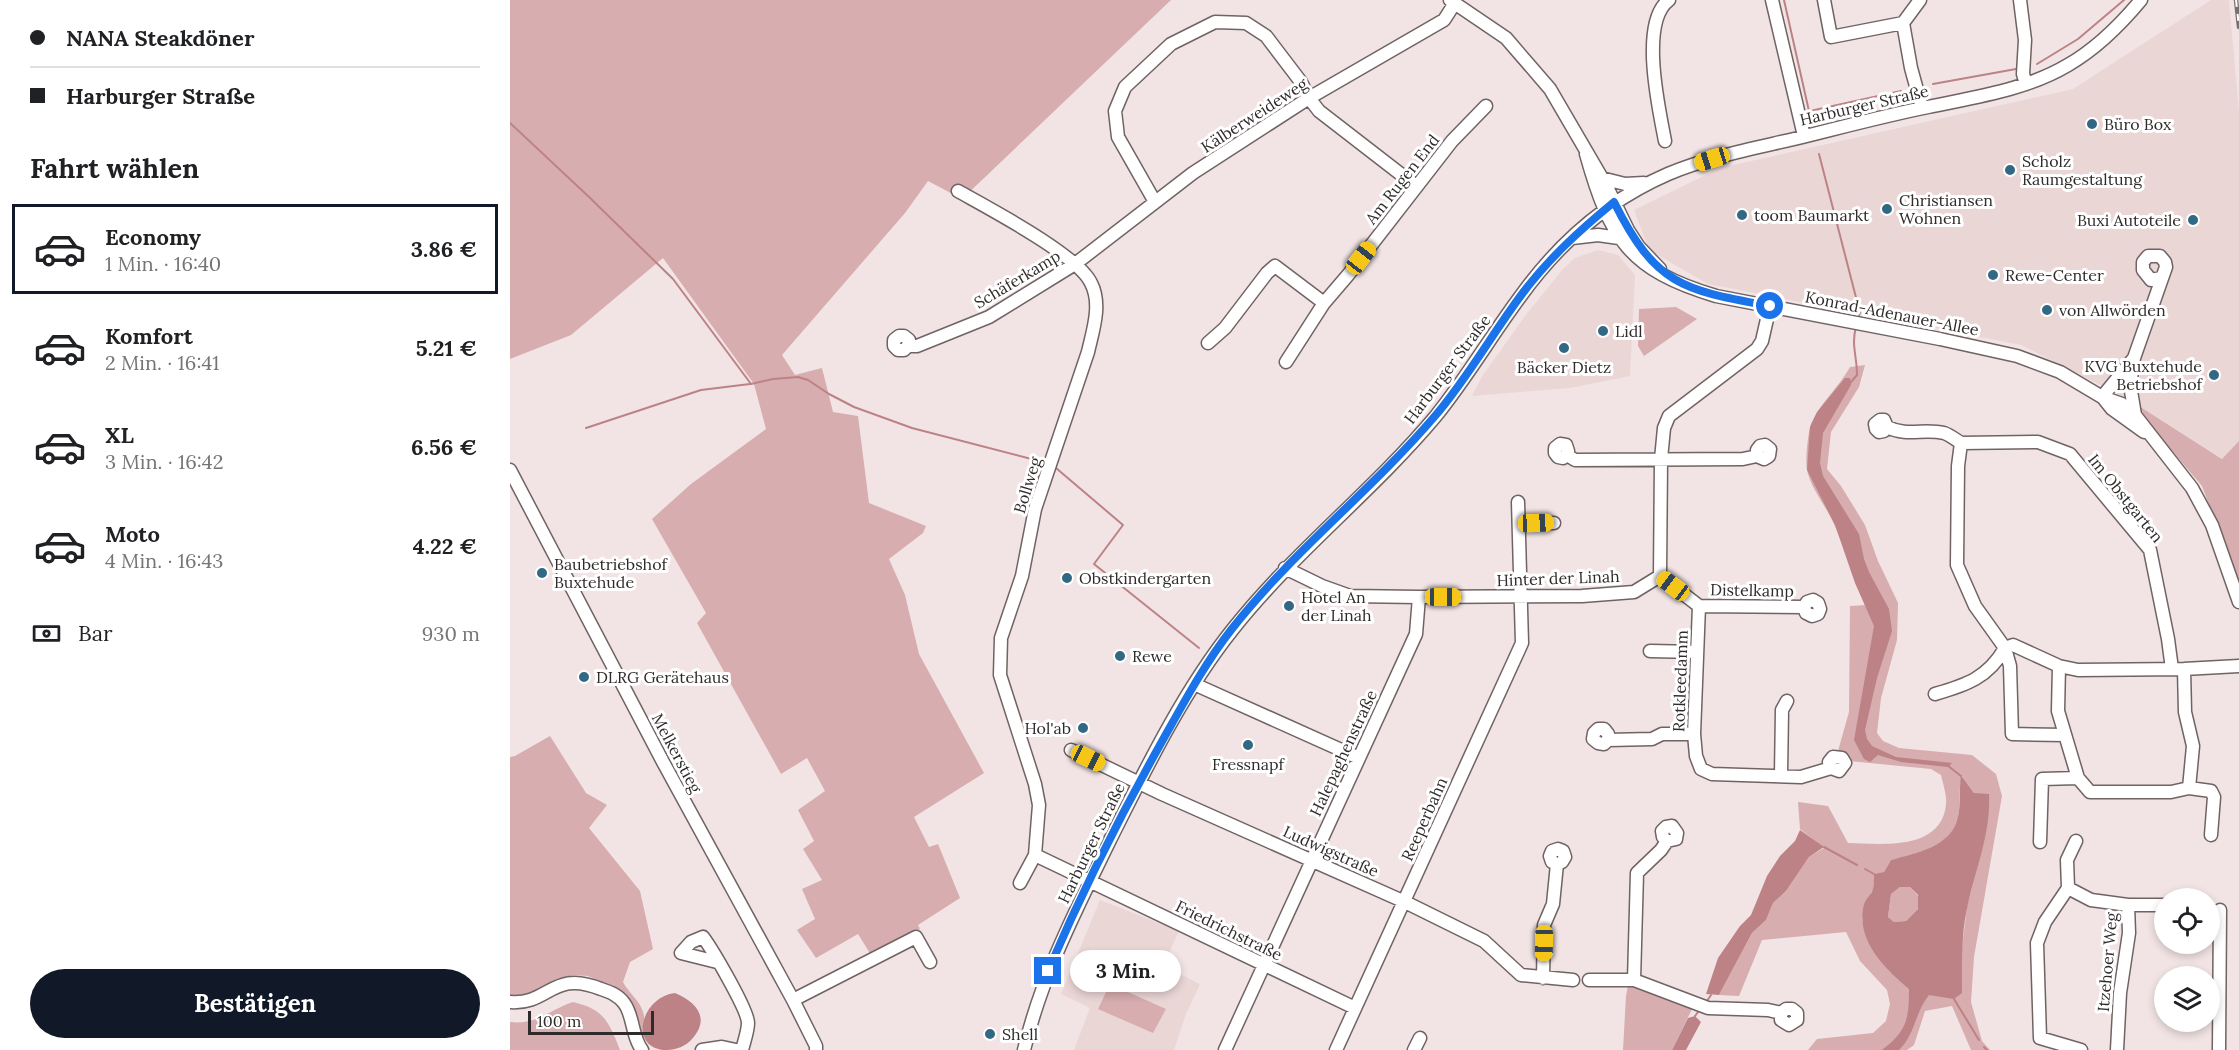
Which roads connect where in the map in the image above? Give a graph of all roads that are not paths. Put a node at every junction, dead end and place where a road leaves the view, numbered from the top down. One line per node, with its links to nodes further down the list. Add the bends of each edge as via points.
1 (1669, 0): 14 (street, via 1658,14 1652,72)
2 (1772, 0): 13 (street)
3 (1824, 0): 8 (street, via 1832,38)
4 (1920, 0): 8 (street)
5 (2020, 0): 9 (street)
6 (2141, 0): 9 (street, Harburger Straße, via 2106,36 2071,63)
7 (1453, 1): 10 (street, Kälberweideweg, via 1444,20); 15 (street, via 1506,38 1525,59 1550,89)
8 (1903, 24): 12 (street)
9 (2026, 84): 12 (street, Harburger Straße)
10 (1309, 98): 18 (street, via 1319,111); 20 (street, Kälberweideweg); 20 (street, via 1301,81 1266,36 1246,23 1215,22 1171,44 1125,87 1115,111 1118,137)
11 (1486, 106): 18 (street, Am Rugen End)
12 (1922, 108): 13 (street, Harburger Straße)
13 (1804, 136): 17 (street, Harburger Straße, via 1726,154)
14 (1665, 141)
15 (1586, 154): 16 (street); 21 (street, via 1597,192)
16 (1601, 178): 17 (street, via 1625,184); 21 (street)
17 (1651, 182): 21 (street, Harburger Straße)
18 (1416, 186): 27 (street, Am Rugen End)
19 (958, 191): 24 (street, Bollweg, via 1039,238)
20 (1155, 202): 24 (street, Kälberweideweg)
21 (1610, 206): 22 (street, Harburger Straße); 23 (street, Konrad-Adenauer-Allee); 25 (street, Konrad-Adenauer-Allee, via 1639,247)
22 (1571, 238): 23 (street); 46 (street, Harburger Straße, via 1521,295 1437,414 1404,452)
23 (1619, 238): 25 (street, Konrad-Adenauer-Allee, via 1643,264)
24 (1075, 264): 30 (street, Schäferkamp, via 989,317 917,346); 76 (street, Bollweg, via 1091,282 1096,301 1094,327 1035,509 1022,576 1001,638 1000,675 1039,806)
25 (1670, 279): 28 (street, Konrad-Adenauer-Allee, via 1716,296)
26 (2156, 279): 31 (street, via 2156,295)
27 (1324, 303): 29 (street, via 1275,266); 32 (street, Am Rugen End)
28 (1770, 306): 34 (street, Konrad-Adenauer-Allee, via 2008,353 2060,372); 41 (street, via 1757,350 1669,416)
29 (1208, 343)
30 (908, 346)
31 (2134, 358): 33 (street); 34 (street)
32 (1286, 362)
33 (2130, 379): 34 (street, via 2118,393); 35 (street)
34 (2102, 397): 35 (street, Konrad-Adenauer-Allee, via 2122,404); 37 (street, Konrad-Adenauer-Allee)
35 (2135, 415): 37 (street, Konrad-Adenauer-Allee)
36 (1887, 427): 38 (street, via 1899,433 1946,433)
37 (2157, 442): 50 (street, Konrad-Adenauer-Allee, via 2202,505)
38 (1961, 443): 53 (street, via 1957,565 1975,606); 58 (street, Im Obstgarten, via 2038,442 2070,454 2150,550)
39 (1567, 455): 41 (street, via 1575,460)
40 (1757, 456): 41 (street)
41 (1661, 459): 47 (street)
42 (510, 470): 93 (street, Melkerstieg)
43 (1518, 502): 45 (street, Reeperbahn)
44 (1554, 523): 45 (street)
45 (1519, 524): 49 (street, Reeperbahn)
46 (1285, 568): 48 (street, Hinter der Linah, via 1350,596); 59 (street, Harburger Straße, via 1231,631)
47 (1660, 576): 49 (street, Hinter der Linah, via 1634,592); 51 (street)
48 (1419, 597): 49 (street, Hinter der Linah); 66 (street, Halepaghenstraße, via 1416,634)
49 (1522, 597): 82 (street, Reeperbahn, via 1522,643)
50 (2239, 602)
51 (1699, 606): 52 (street, Distelkamp); 55 (street, Rotkleedamm)
52 (1804, 607)
53 (2005, 648): 56 (street, via 2013,645); 60 (street, via 1980,678); 63 (street, via 2010,666 2012,734)
54 (1650, 651): 55 (street)
55 (1697, 652): 62 (street, Rotkleedamm)
56 (2058, 666): 58 (street, via 2078,670); 63 (street, via 2058,711)
57 (2239, 666): 58 (street)
58 (2178, 669): 71 (street, Im Obstgarten, via 2193,746)
59 (1194, 684): 66 (street); 70 (street, Harburger Straße)
60 (1935, 694)
61 (1787, 702): 68 (street, via 1782,710)
62 (1695, 734): 64 (street); 68 (street, Rotkleedamm, via 1701,769 1712,774)
63 (2065, 735): 69 (street)
64 (1608, 740)
65 (1071, 750): 70 (street, Ludwigstraße)
66 (1359, 758): 77 (street, Halepaghenstraße)
67 (1831, 768): 68 (street, via 1801,777)
68 (1781, 775)
69 (2078, 778): 71 (street, via 2090,792 2170,792); 75 (street, via 2042,779)
70 (1138, 783): 77 (street, Ludwigstraße); 79 (street, Harburger Straße)
71 (2189, 788): 72 (street, via 2211,791 2214,797)
72 (2211, 835)
73 (1667, 841): 92 (street, via 1637,873)
74 (2076, 841): 81 (street, via 2067,860)
75 (2040, 842)
76 (1035, 855): 79 (street); 80 (street, Bollweg)
77 (1312, 861): 82 (street, Ludwigstraße); 88 (street, Halepaghenstraße)
78 (1557, 864): 89 (street, via 1553,904 1545,925)
79 (1090, 881): 88 (street, Friedrichstraße); 103 (street, Harburger Straße, via 1043,984)
80 (1020, 883)
81 (2068, 888): 83 (street, Itzehoer Weg, via 2091,900); 107 (street, via 2044,922 2037,943 2037,1009 2040,1038)
82 (1405, 902): 89 (street, Ludwigstraße, via 1484,940 1521,975); 95 (street, Reeperbahn)
83 (2128, 905): 84 (street); 108 (street, Itzehoer Weg, via 2129,933)
84 (2154, 905)
85 (2220, 954): 109 (street)
86 (717, 962): 101 (street, via 748,1022)
87 (930, 962): 93 (street, via 916,937)
88 (1264, 965): 95 (street, Friedrichstraße); 104 (street, Halepaghenstraße)
89 (1543, 978): 90 (street, Ludwigstraße)
90 (1573, 980)
91 (1589, 980): 92 (street)
92 (1634, 980): 96 (street, via 1708,1008)
93 (793, 1000): 102 (street, Melkerstieg)
94 (510, 1002): 98 (street, via 532,1001 563,983 596,987 615,994 625,1004)
95 (1355, 1008): 105 (street, Reeperbahn)
96 (1781, 1013)
97 (1420, 1038): 106 (street)
98 (642, 1050)
99 (702, 1050): 100 (street)
100 (736, 1050)
101 (742, 1050)
102 (816, 1050)
103 (1023, 1050)
104 (1225, 1050)
105 (1336, 1050)
106 (1414, 1050)
107 (2077, 1050)
108 (2117, 1050)
109 (2219, 1050)

